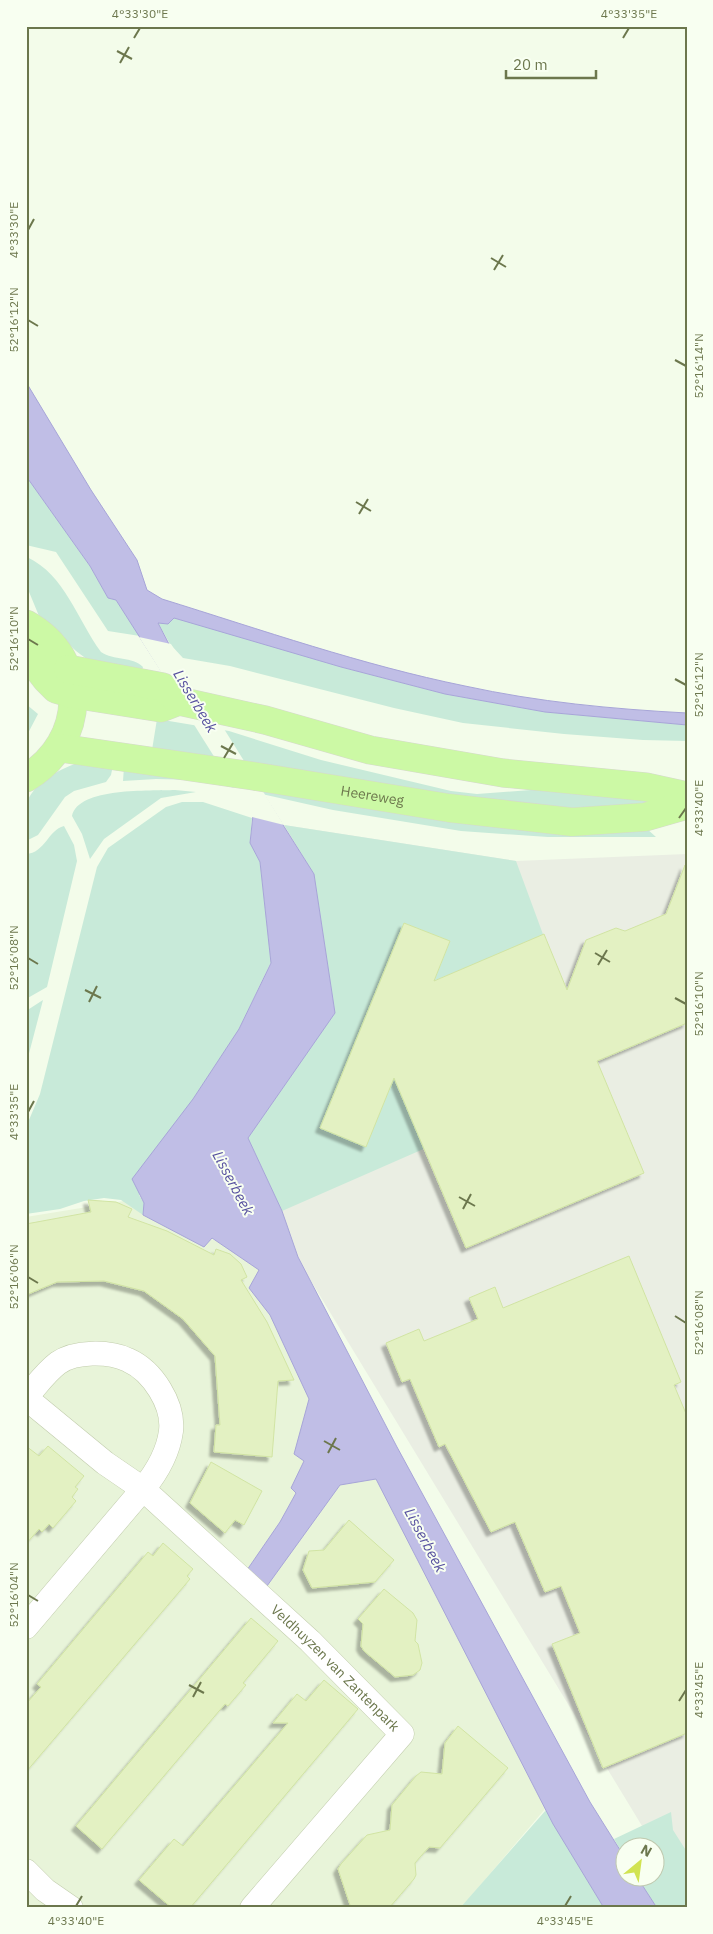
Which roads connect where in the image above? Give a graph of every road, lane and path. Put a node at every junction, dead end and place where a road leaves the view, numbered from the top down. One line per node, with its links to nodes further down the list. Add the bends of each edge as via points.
1 (26, 624): 3 (main road, via 51,642)
2 (26, 653): 3 (main road, via 56,689)
3 (70, 682): 4 (main road, via 70,722); 6 (main road, via 163,687 179,701 210,706 370,750 503,772 646,786)
4 (60, 748): 5 (main road, via 40,769); 7 (main road, Heereweg, via 449,808 572,822 645,817)
5 (26, 778)
6 (687, 796)
7 (687, 805)
8 (26, 1397): 9 (street, Veldhuyzen van Zantenpark, via 105,1463); 9 (street, Veldhuyzen van Zantenpark, via 58,1363 77,1355 101,1354 128,1360 152,1379 170,1410 171,1430 159,1469)
9 (143, 1489): 10 (street, Veldhuyzen van Zantenpark); 13 (street, Veldhuyzen van Zantenpark, via 310,1641 402,1734)
10 (26, 1628)
11 (26, 1872): 12 (street)
12 (70, 1908)
13 (252, 1908)

